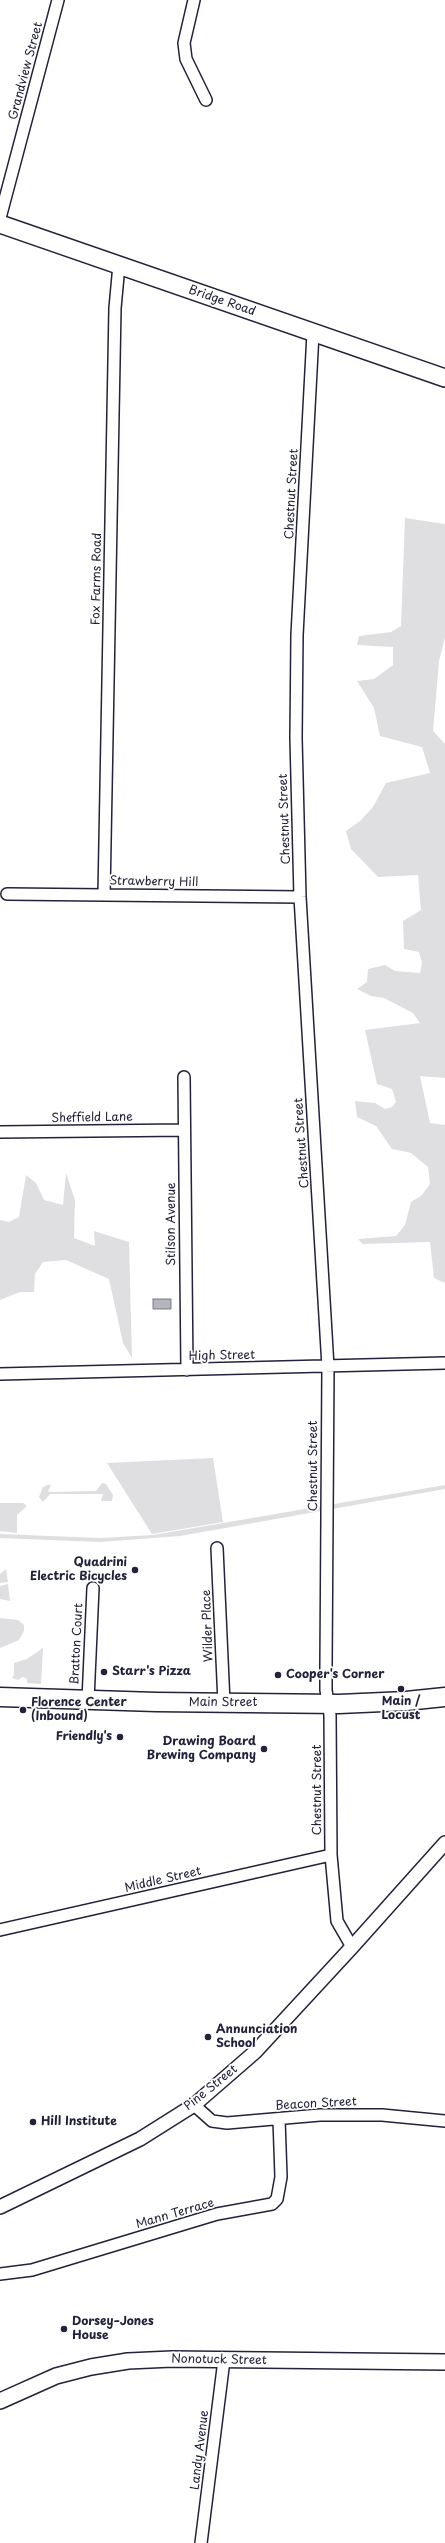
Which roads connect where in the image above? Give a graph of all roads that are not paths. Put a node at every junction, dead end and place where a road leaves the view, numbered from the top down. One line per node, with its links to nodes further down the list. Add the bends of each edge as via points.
1 (58, 0): 4 (street, Grandview Street)
2 (194, 0): 3 (street, via 184,43 186,59)
3 (206, 100)
4 (0, 218)
5 (0, 224): 6 (main road, Bridge Road)
6 (119, 265): 7 (main road, Bridge Road); 10 (street, Fox Farms Road, via 115,316)
7 (313, 332): 8 (main road, Bridge Road); 11 (street, Chestnut Street, via 297,651 296,738)
8 (445, 378)
9 (7, 894): 10 (street, Strawberry Hill)
10 (104, 894): 11 (street, Strawberry Hill)
11 (300, 897): 16 (street, Chestnut Street)
12 (184, 1077): 13 (street, Stilson Avenue)
13 (184, 1130): 14 (street, Sheffield Lane); 17 (street, Stilson Avenue)
14 (0, 1132)
15 (445, 1363): 16 (street, High Street)
16 (328, 1367): 17 (street, High Street); 25 (street, Chestnut Street, via 326,1666)
17 (187, 1370): 18 (street, High Street)
18 (0, 1374)
19 (216, 1548): 24 (street, Wilder Place)
20 (93, 1588): 23 (street, Bratton Court)
21 (0, 1697): 23 (highway, Main Street)
22 (445, 1697): 25 (highway, Main Street, via 396,1702)
23 (88, 1700): 24 (highway, Main Street)
24 (224, 1703): 25 (highway, Main Street)
25 (329, 1704): 27 (street, Chestnut Street)
26 (445, 1842): 29 (street, Pine Street)
27 (331, 1855): 28 (street, Middle Street); 29 (street, Chestnut Street, via 337,1921)
28 (0, 1930)
29 (352, 1947): 30 (street, Pine Street, via 255,2052)
30 (194, 2105): 31 (street, Beacon Street, via 212,2121 226,2123); 33 (street, Pine Street, via 140,2139)
31 (279, 2118): 32 (street, Beacon Street, via 382,2115); 34 (street, Mann Terrace, via 281,2177 277,2199 272,2204 217,2214 32,2270)
32 (445, 2121)
33 (0, 2207)
34 (0, 2274)
35 (224, 2360): 36 (main road, Nonotuck Street); 37 (main road, Nonotuck Street, via 135,2361 91,2367 56,2376); 38 (street, Landy Avenue)
36 (445, 2362)
37 (0, 2401)
38 (202, 2543)

